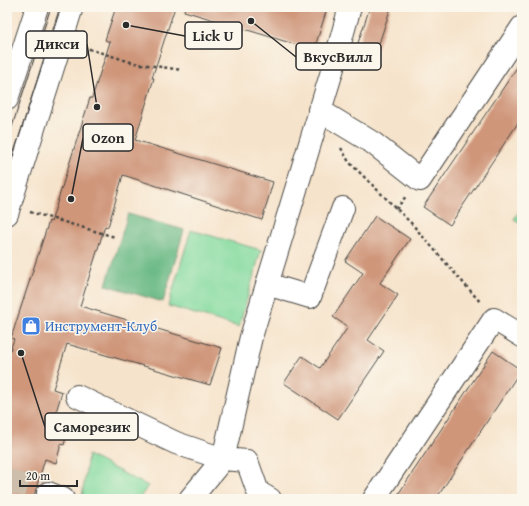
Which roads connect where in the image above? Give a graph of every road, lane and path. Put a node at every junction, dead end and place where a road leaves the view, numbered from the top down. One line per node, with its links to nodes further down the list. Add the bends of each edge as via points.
1 (37, 7): 7 (main road)
2 (72, 7): 12 (main road)
3 (350, 7): 8 (main road)
4 (522, 27): 8 (main road, via 420,180 373,143)
5 (83, 47): 6 (path, via 134,63)
6 (182, 70)
7 (7, 99)
8 (319, 110): 14 (main road)
9 (338, 142): 15 (path, via 349,162 411,223)
10 (343, 208): 14 (main road, via 310,297)
11 (30, 212): 13 (path)
12 (7, 214)
13 (115, 237)
14 (267, 284): 18 (main road, via 251,337)
15 (494, 319): 16 (main road); 21 (main road)
16 (522, 336)
17 (77, 396): 18 (main road, via 176,443)
18 (223, 459): 19 (main road); 20 (main road, via 247,461 258,492)
19 (190, 499)
20 (270, 499)
21 (374, 499)

